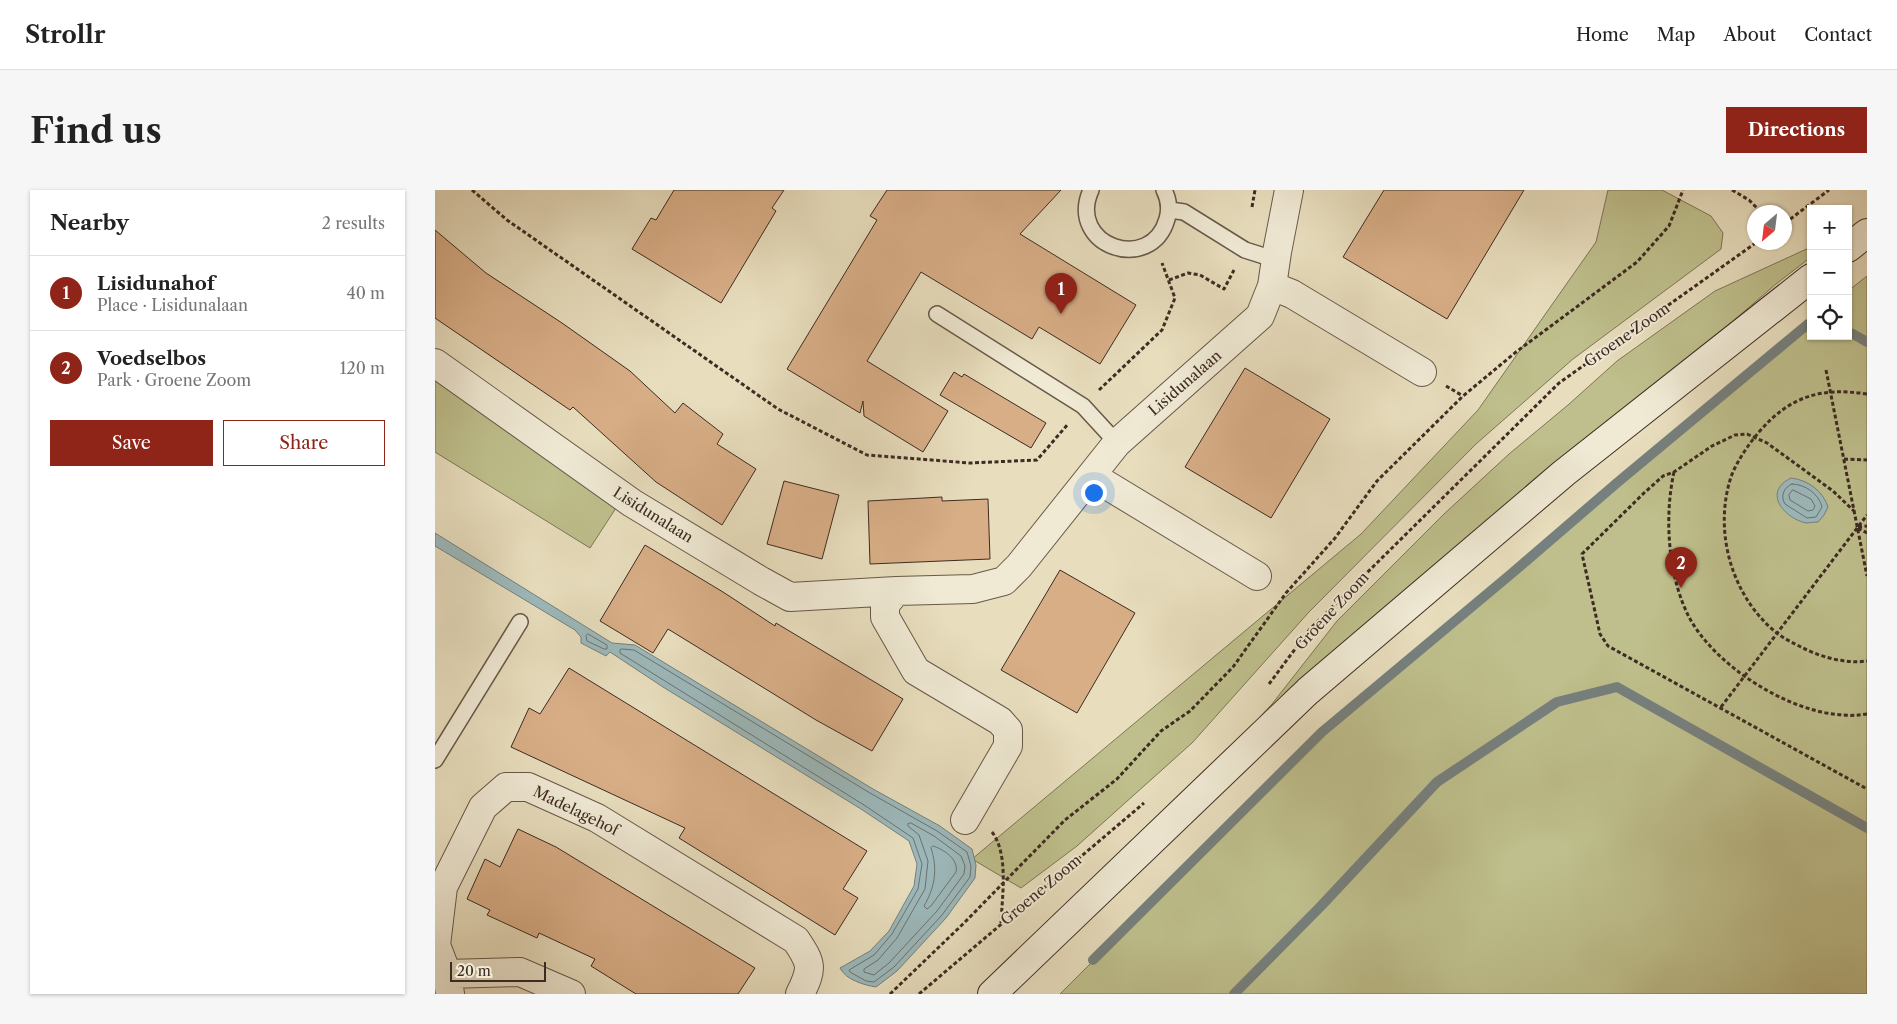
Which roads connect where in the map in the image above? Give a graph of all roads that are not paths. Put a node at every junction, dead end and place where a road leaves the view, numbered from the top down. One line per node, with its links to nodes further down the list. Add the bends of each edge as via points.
1 (1091, 190): 4 (lane, via 1086,211 1091,229 1113,248 1141,248 1153,241 1164,230)
2 (1164, 190): 4 (lane)
3 (1289, 190): 7 (street, Lisidunalaan)
4 (1170, 210): 7 (lane, via 1184,212 1245,250 1264,256)
5 (1867, 233): 6 (street)
6 (1852, 245)
7 (1277, 252): 9 (street, Lisidunalaan)
8 (1807, 281): 23 (street, via 1564,473 1309,691)
9 (1272, 286): 12 (street, via 1291,294); 13 (street, Lisidunalaan, via 1261,316)
10 (937, 314): 13 (lane, via 1083,406)
11 (435, 363): 16 (street, Lisidunalaan, via 632,503 790,597)
12 (1422, 372)
13 (1117, 443): 14 (street, Lisidunalaan)
14 (1092, 476): 15 (street); 16 (street, Lisidunalaan, via 1004,580 973,589)
15 (1257, 576)
16 (896, 591): 19 (street, via 885,605 885,617 917,671 1000,721 1008,730 1009,746)
17 (520, 622): 18 (lane)
18 (435, 760)
19 (969, 814)
20 (448, 984): 21 (street, Madelagehof, via 520,972); 22 (street, Madelagehof, via 436,945 443,887 483,807 506,787 528,787 597,818 796,940 809,959 809,976)
21 (571, 994)
22 (800, 994)
23 (992, 994)

